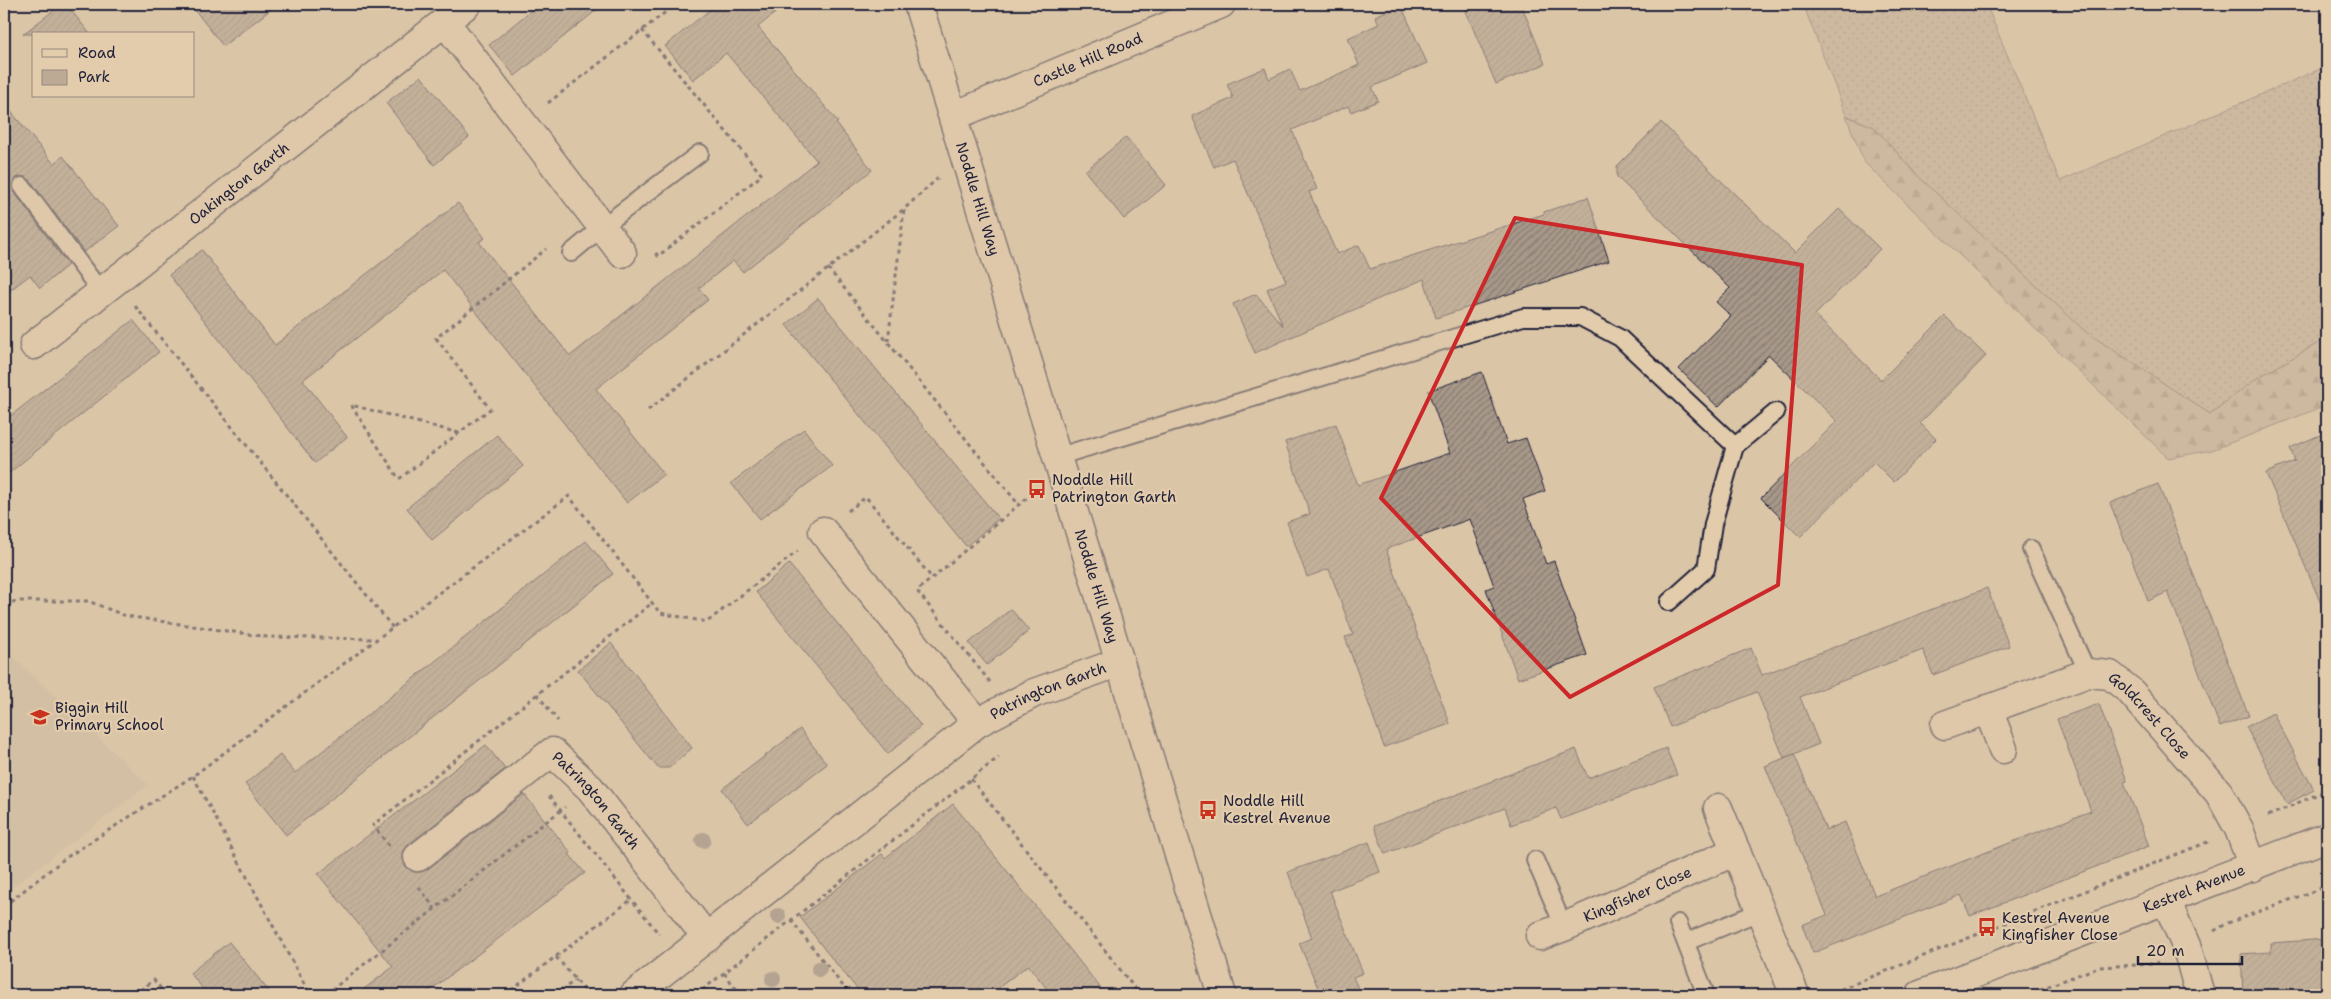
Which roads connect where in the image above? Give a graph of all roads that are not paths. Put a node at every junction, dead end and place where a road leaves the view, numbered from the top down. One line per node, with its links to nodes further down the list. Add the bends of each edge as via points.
1 (467, 4): 4 (street, Oakington Garth)
2 (918, 4): 5 (street, Noddle Hill Way)
3 (1221, 4): 5 (street, Castle Hill Road)
4 (444, 22): 8 (street); 11 (street, Oakington Garth)
5 (954, 116): 15 (street, Noddle Hill Way)
6 (700, 153): 8 (lane)
7 (22, 186): 11 (lane)
8 (602, 227): 9 (lane); 10 (street)
9 (571, 253)
10 (622, 253)
11 (108, 287): 12 (street, Oakington Garth)
12 (34, 345)
13 (1776, 412): 14 (lane)
14 (1735, 446): 15 (lane, via 1620,338 1580,316 1523,316); 18 (lane, via 1713,524 1706,569)
15 (1059, 467): 19 (street, Noddle Hill Way)
16 (823, 531): 22 (street, Patrington Garth)
17 (2031, 549): 20 (lane)
18 (1670, 602)
19 (1120, 662): 22 (street, Patrington Garth, via 1034,693); 39 (street, Noddle Hill Way)
20 (2088, 672): 21 (street, Goldcrest Close); 30 (street, Goldcrest Close, via 2110,675 2130,691 2219,793 2239,829)
21 (1988, 709): 23 (street, Goldcrest Close); 24 (street)
22 (977, 723): 35 (street, Patrington Garth)
23 (1945, 725)
24 (2003, 749)
25 (1718, 808): 27 (street)
26 (2327, 837): 30 (street, Kestrel Avenue)
27 (1736, 851): 32 (street); 34 (street, Kingfisher Close)
28 (418, 857): 35 (street, Patrington Garth, via 552,752 590,788)
29 (1535, 860): 34 (lane)
30 (2253, 867): 31 (street, Kestrel Avenue)
31 (2166, 900): 41 (street, Kestrel Avenue); 42 (street, via 2187,948)
32 (1761, 911): 36 (lane); 37 (street)
33 (1678, 923): 36 (lane)
34 (1552, 931)
35 (707, 938): 38 (street, Patrington Garth)
36 (1686, 942): 40 (lane)
37 (1806, 994)
38 (634, 995)
39 (1222, 995)
40 (1706, 995)
41 (1920, 995)
42 (2200, 995)

